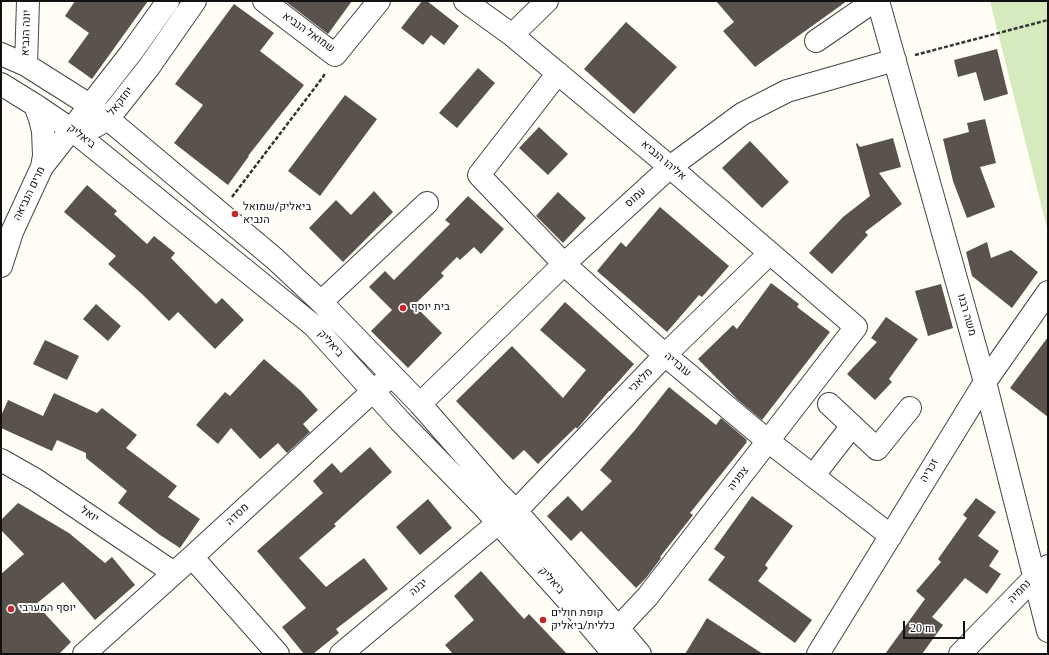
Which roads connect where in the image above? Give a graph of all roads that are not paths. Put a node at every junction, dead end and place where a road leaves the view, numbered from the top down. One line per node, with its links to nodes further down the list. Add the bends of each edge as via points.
1 (28, 1): 14 (street, יונה הנביא)
2 (168, 1): 18 (street, יחזקאל)
3 (195, 1): 19 (street, יחזקאל, via 149,67)
4 (264, 1): 5 (street, שמואל הנביא, via 335,55)
5 (379, 1)
6 (465, 1): 10 (street, אליהו הנביא)
7 (547, 1): 10 (street)
8 (874, 1): 11 (street)
9 (878, 1): 13 (street, משה רבנו)
10 (512, 35): 15 (street, אליהו הנביא)
11 (816, 41)
12 (1, 54): 14 (street, ביאליק)
13 (895, 60): 22 (street, עמוס, via 787,91 742,114); 32 (street, משה רבנו)
14 (26, 65): 18 (street, ביאליק)
15 (558, 73): 22 (street, אליהו הנביא); 25 (street, עובדיה, via 479,175)
16 (1, 84): 17 (street, ביאליק)
17 (35, 105): 20 (street, ביאליק); 21 (street, via 43,131)
18 (91, 106): 19 (street, ביאליק); 20 (street, יחזקאל)
19 (108, 119): 20 (street, יחזקאל, via 95,127); 28 (street, ביאליק, via 275,259)
20 (72, 130): 21 (street, מרים הנביאה); 33 (street, ביאליק, via 314,326)
21 (42, 167): 26 (street, מרים הנביאה, via 12,232)
22 (670, 167): 24 (street, אליהו הנביא); 25 (street, עמוס)
23 (426, 203): 28 (street)
24 (770, 253): 29 (street, אליהו הנביא); 30 (street, מלאכי)
25 (564, 264): 30 (street, עובדיה); 34 (street, עמוס)
26 (1, 266)
27 (1048, 292): 32 (street, זכריה)
28 (321, 302): 31 (street, ביאליק)
29 (856, 327): 38 (street, צפניה)
30 (665, 355): 38 (street, עובדיה); 41 (street, מלאכי)
31 (393, 376): 33 (street, מסדה); 34 (street, ביאליק)
32 (985, 382): 43 (street, זכריה); 45 (street, משה רבנו)
33 (373, 391): 42 (street, ביאליק); 44 (street, מסדה)
34 (420, 404): 41 (street, ביאליק)
35 (829, 404): 37 (street)
36 (910, 408): 37 (street, via 877,449)
37 (852, 426): 40 (street)
38 (768, 441): 40 (street, עובדיה); 47 (street, צפניה, via 648,596)
39 (1, 460): 46 (street, יואל, via 36,480)
40 (813, 476): 43 (street, עובדיה)
41 (516, 511): 47 (street, ביאליק)
42 (498, 523): 51 (street, יבנה); 52 (street, ביאליק)
43 (891, 536): 54 (street, זכריה)
44 (192, 557): 46 (street, מסדה); 50 (street)
45 (1041, 572): 48 (street, משה רבנו); 55 (street, נחמיה)
46 (174, 573): 49 (street, מסדה)
47 (618, 628): 53 (street, ביאליק)
48 (1048, 631)
49 (84, 654)
50 (278, 654)
51 (341, 654)
52 (614, 654)
53 (640, 654)
54 (818, 654)
55 (960, 654)

